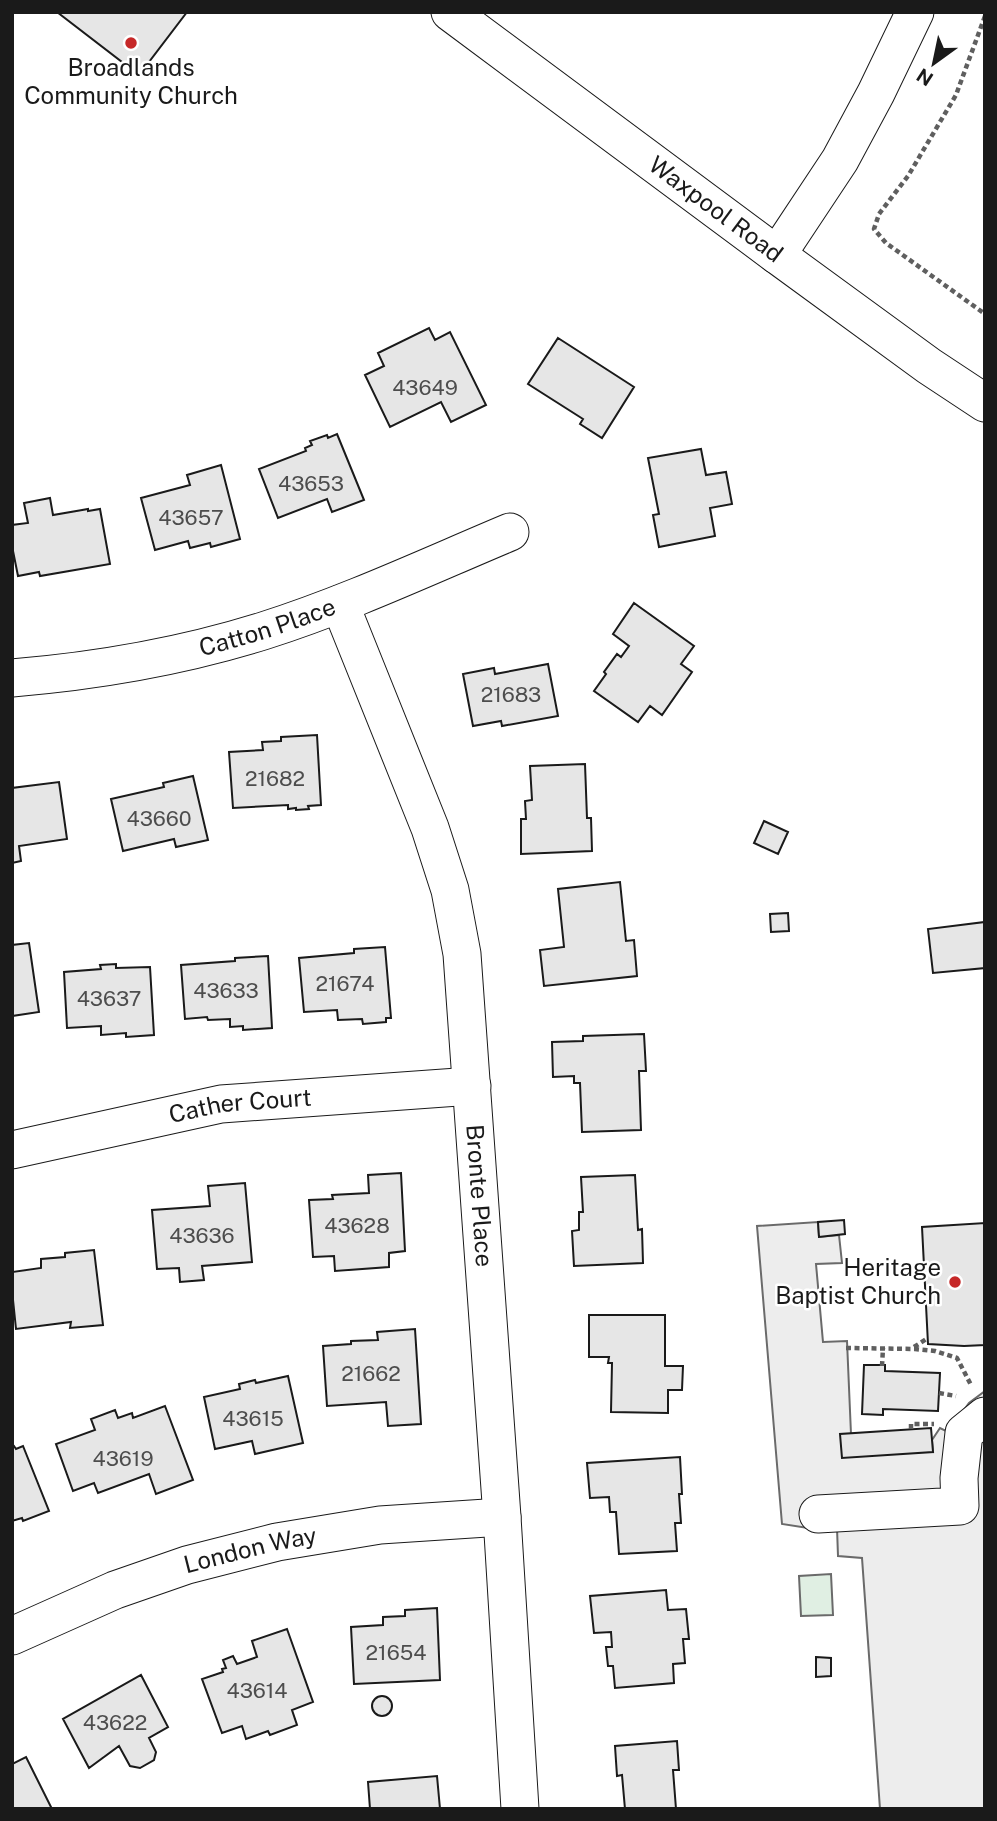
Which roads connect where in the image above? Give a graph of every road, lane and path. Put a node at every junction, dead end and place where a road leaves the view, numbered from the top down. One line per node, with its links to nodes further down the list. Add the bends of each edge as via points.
1 (450, 12): 4 (street, Waxpool Road)
2 (915, 12): 4 (street, via 840,160)
3 (985, 16): 5 (path, via 956,95 908,176 878,214 874,229 886,243)
4 (777, 255): 6 (street, Waxpool Road)
5 (985, 314)
6 (985, 403)
7 (510, 532): 8 (street, Catton Place)
8 (340, 604): 9 (street, Catton Place, via 262,632 162,657); 10 (street, Bronte Place, via 430,828 450,890 462,954)
9 (12, 678)
10 (472, 1086): 11 (street, Cather Court, via 221,1104); 21 (street, Bronte Place)
11 (12, 1150)
12 (928, 1338): 15 (path)
13 (846, 1348): 14 (path)
14 (883, 1348): 15 (path); 16 (path)
15 (912, 1348): 17 (path, via 957,1358)
16 (881, 1366)
17 (980, 1403): 20 (street, via 964,1433 960,1506)
18 (937, 1425): 19 (path, via 911,1424)
19 (911, 1429)
20 (818, 1514)
21 (502, 1517): 22 (street, London Way, via 380,1525 277,1542 127,1586); 23 (street, Bronte Place)
22 (12, 1636)
23 (520, 1809)

